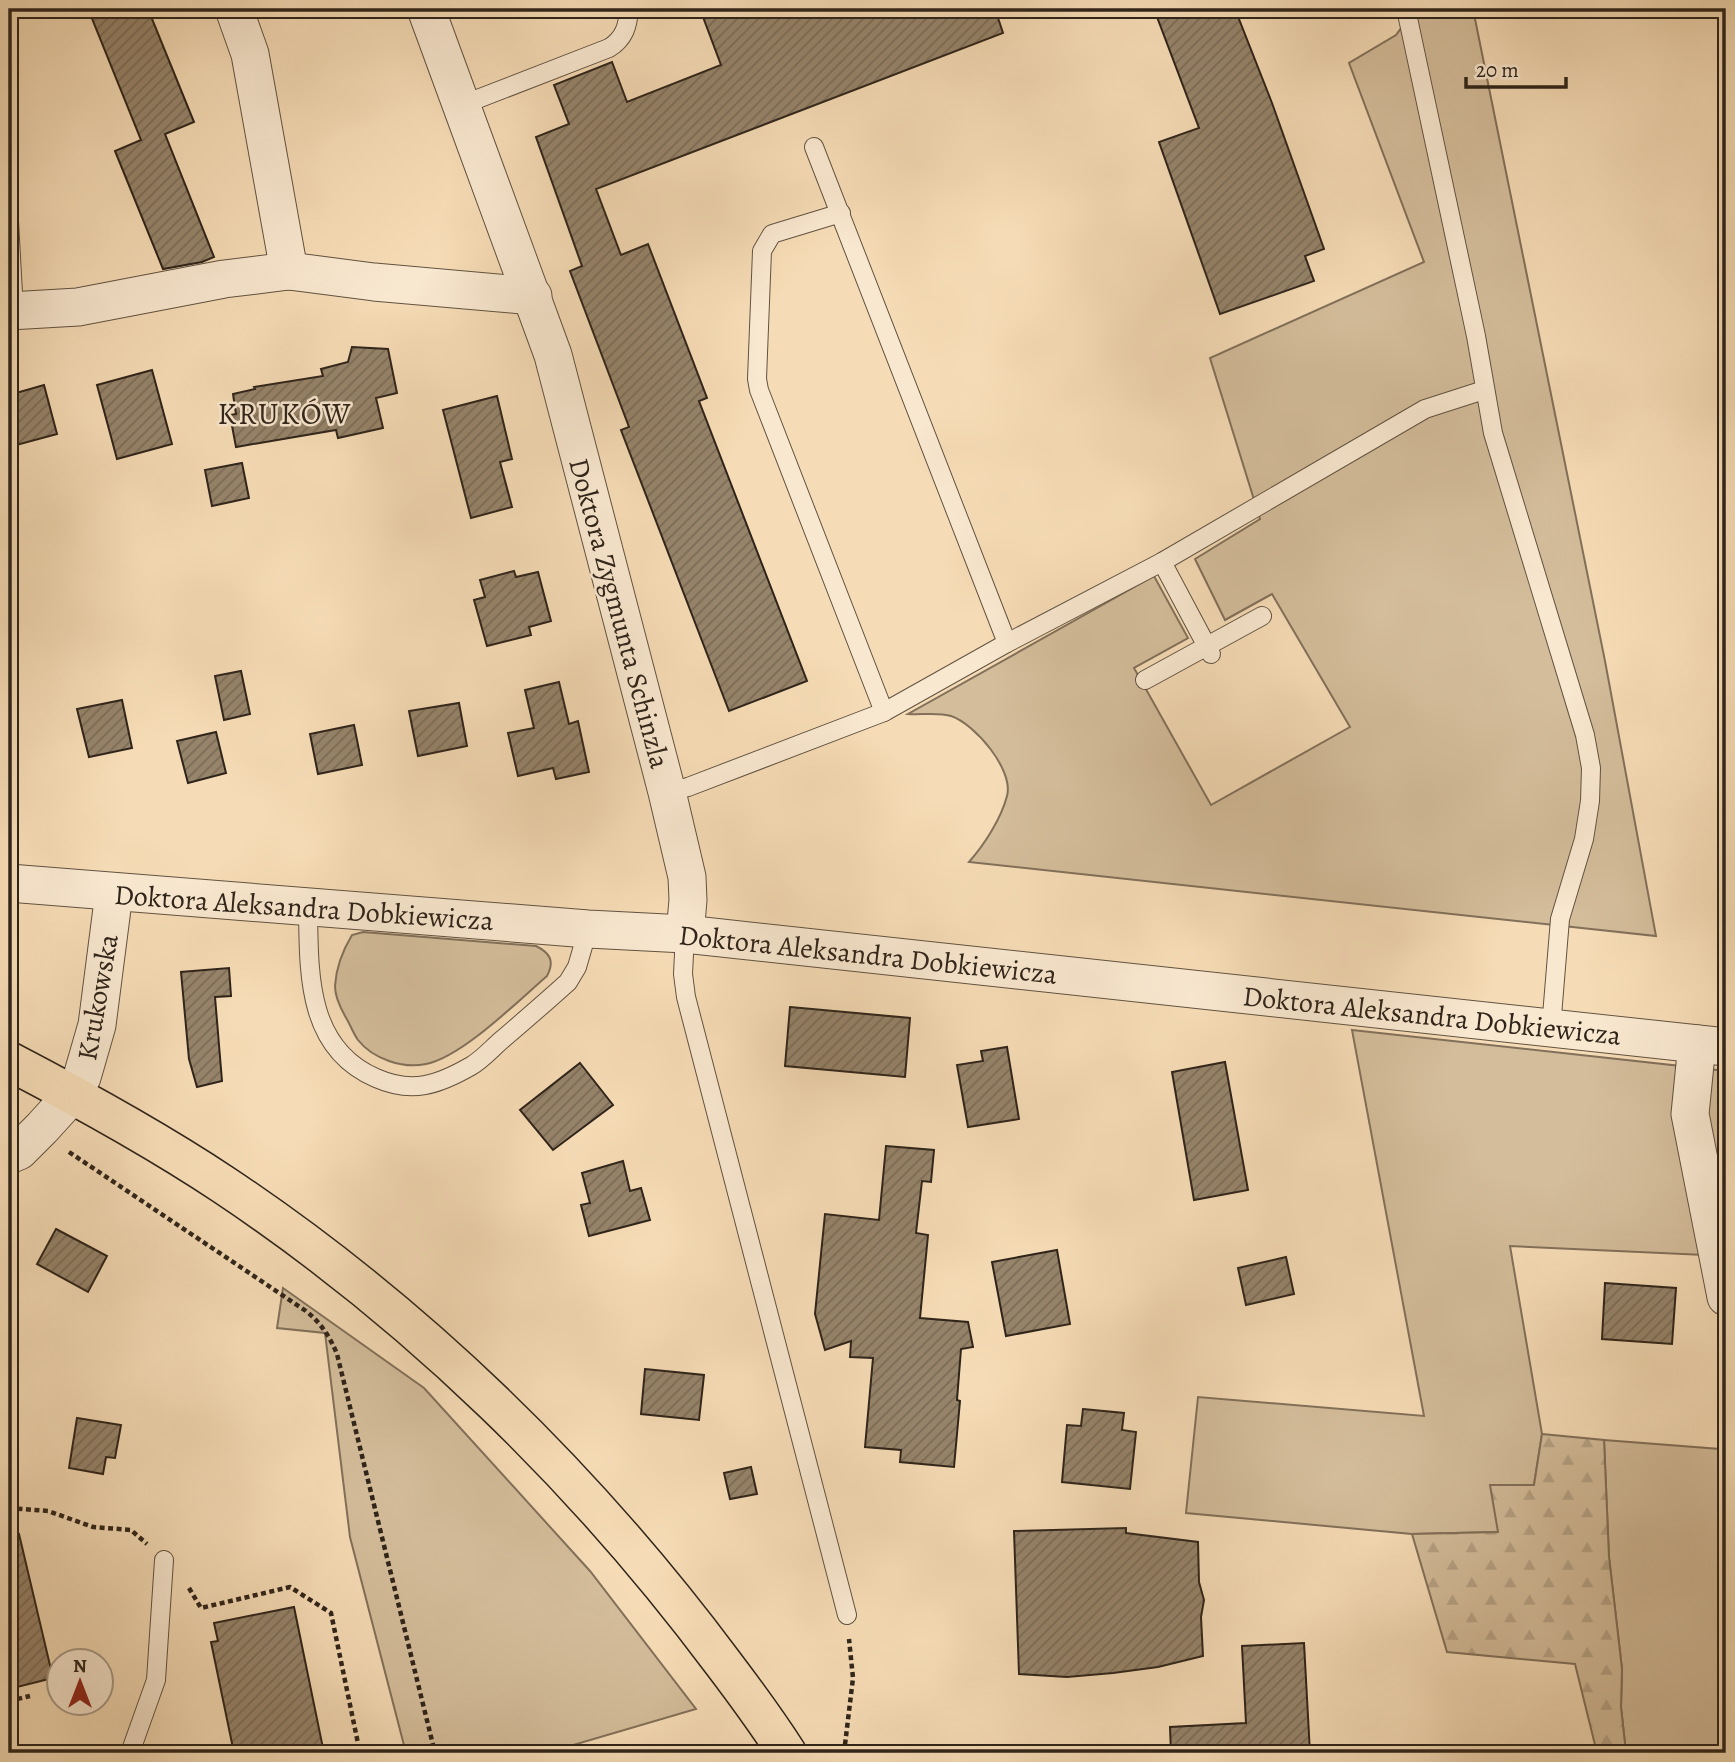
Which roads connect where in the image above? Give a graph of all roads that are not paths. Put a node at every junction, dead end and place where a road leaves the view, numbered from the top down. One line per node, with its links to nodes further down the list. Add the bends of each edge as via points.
1 (234, 9): 9 (street, via 250,54)
2 (629, 9): 5 (lane, via 618,43)
3 (1406, 9): 12 (lane)
4 (431, 10): 5 (street, Doktora Zygmunta Schinzla)
5 (462, 105): 10 (street, Doktora Zygmunta Schinzla)
6 (814, 147): 7 (lane)
7 (841, 214): 15 (lane); 18 (lane, via 772,234 762,251 757,379)
8 (9, 221): 11 (lane)
9 (289, 271): 10 (street); 11 (street, via 78,307)
10 (533, 296): 19 (street, Doktora Zygmunta Schinzla)
11 (11, 311)
12 (1484, 390): 13 (lane, via 1424,409); 25 (lane, via 1591,768 1584,839 1560,919)
13 (1162, 562): 15 (lane); 16 (lane)
14 (1262, 616): 16 (lane)
15 (1007, 643): 18 (lane)
16 (1209, 650): 17 (lane)
17 (1145, 680)
18 (884, 712): 19 (lane)
19 (667, 792): 24 (street, Doktora Zygmunta Schinzla, via 687,877)
20 (9, 883): 21 (street, Doktora Aleksandra Dobkiewicza)
21 (114, 893): 22 (street, Doktora Aleksandra Dobkiewicza); 28 (street, Krukowska, via 97,1025 87,1064)
22 (308, 907): 23 (street, Doktora Aleksandra Dobkiewicza); 23 (lane, via 309,969 328,1038 342,1058 390,1085 422,1087 473,1065 568,982)
23 (588, 929): 24 (street, Doktora Aleksandra Dobkiewicza)
24 (685, 934): 25 (street, Doktora Aleksandra Dobkiewicza); 32 (lane, via 686,997)
25 (1551, 1028): 26 (street, Doktora Aleksandra Dobkiewicza)
26 (1711, 1045): 30 (street, via 1690,1114)
27 (9, 1060): 28 (main road)
28 (72, 1095): 29 (street, Krukowska, via 19,1151); 34 (main road, via 257,1208 368,1292 463,1374 538,1447 647,1566)
29 (9, 1155)
30 (1726, 1297)
31 (164, 1560): 33 (lane, via 156,1680)
32 (847, 1615)
33 (130, 1753)
34 (788, 1753)

